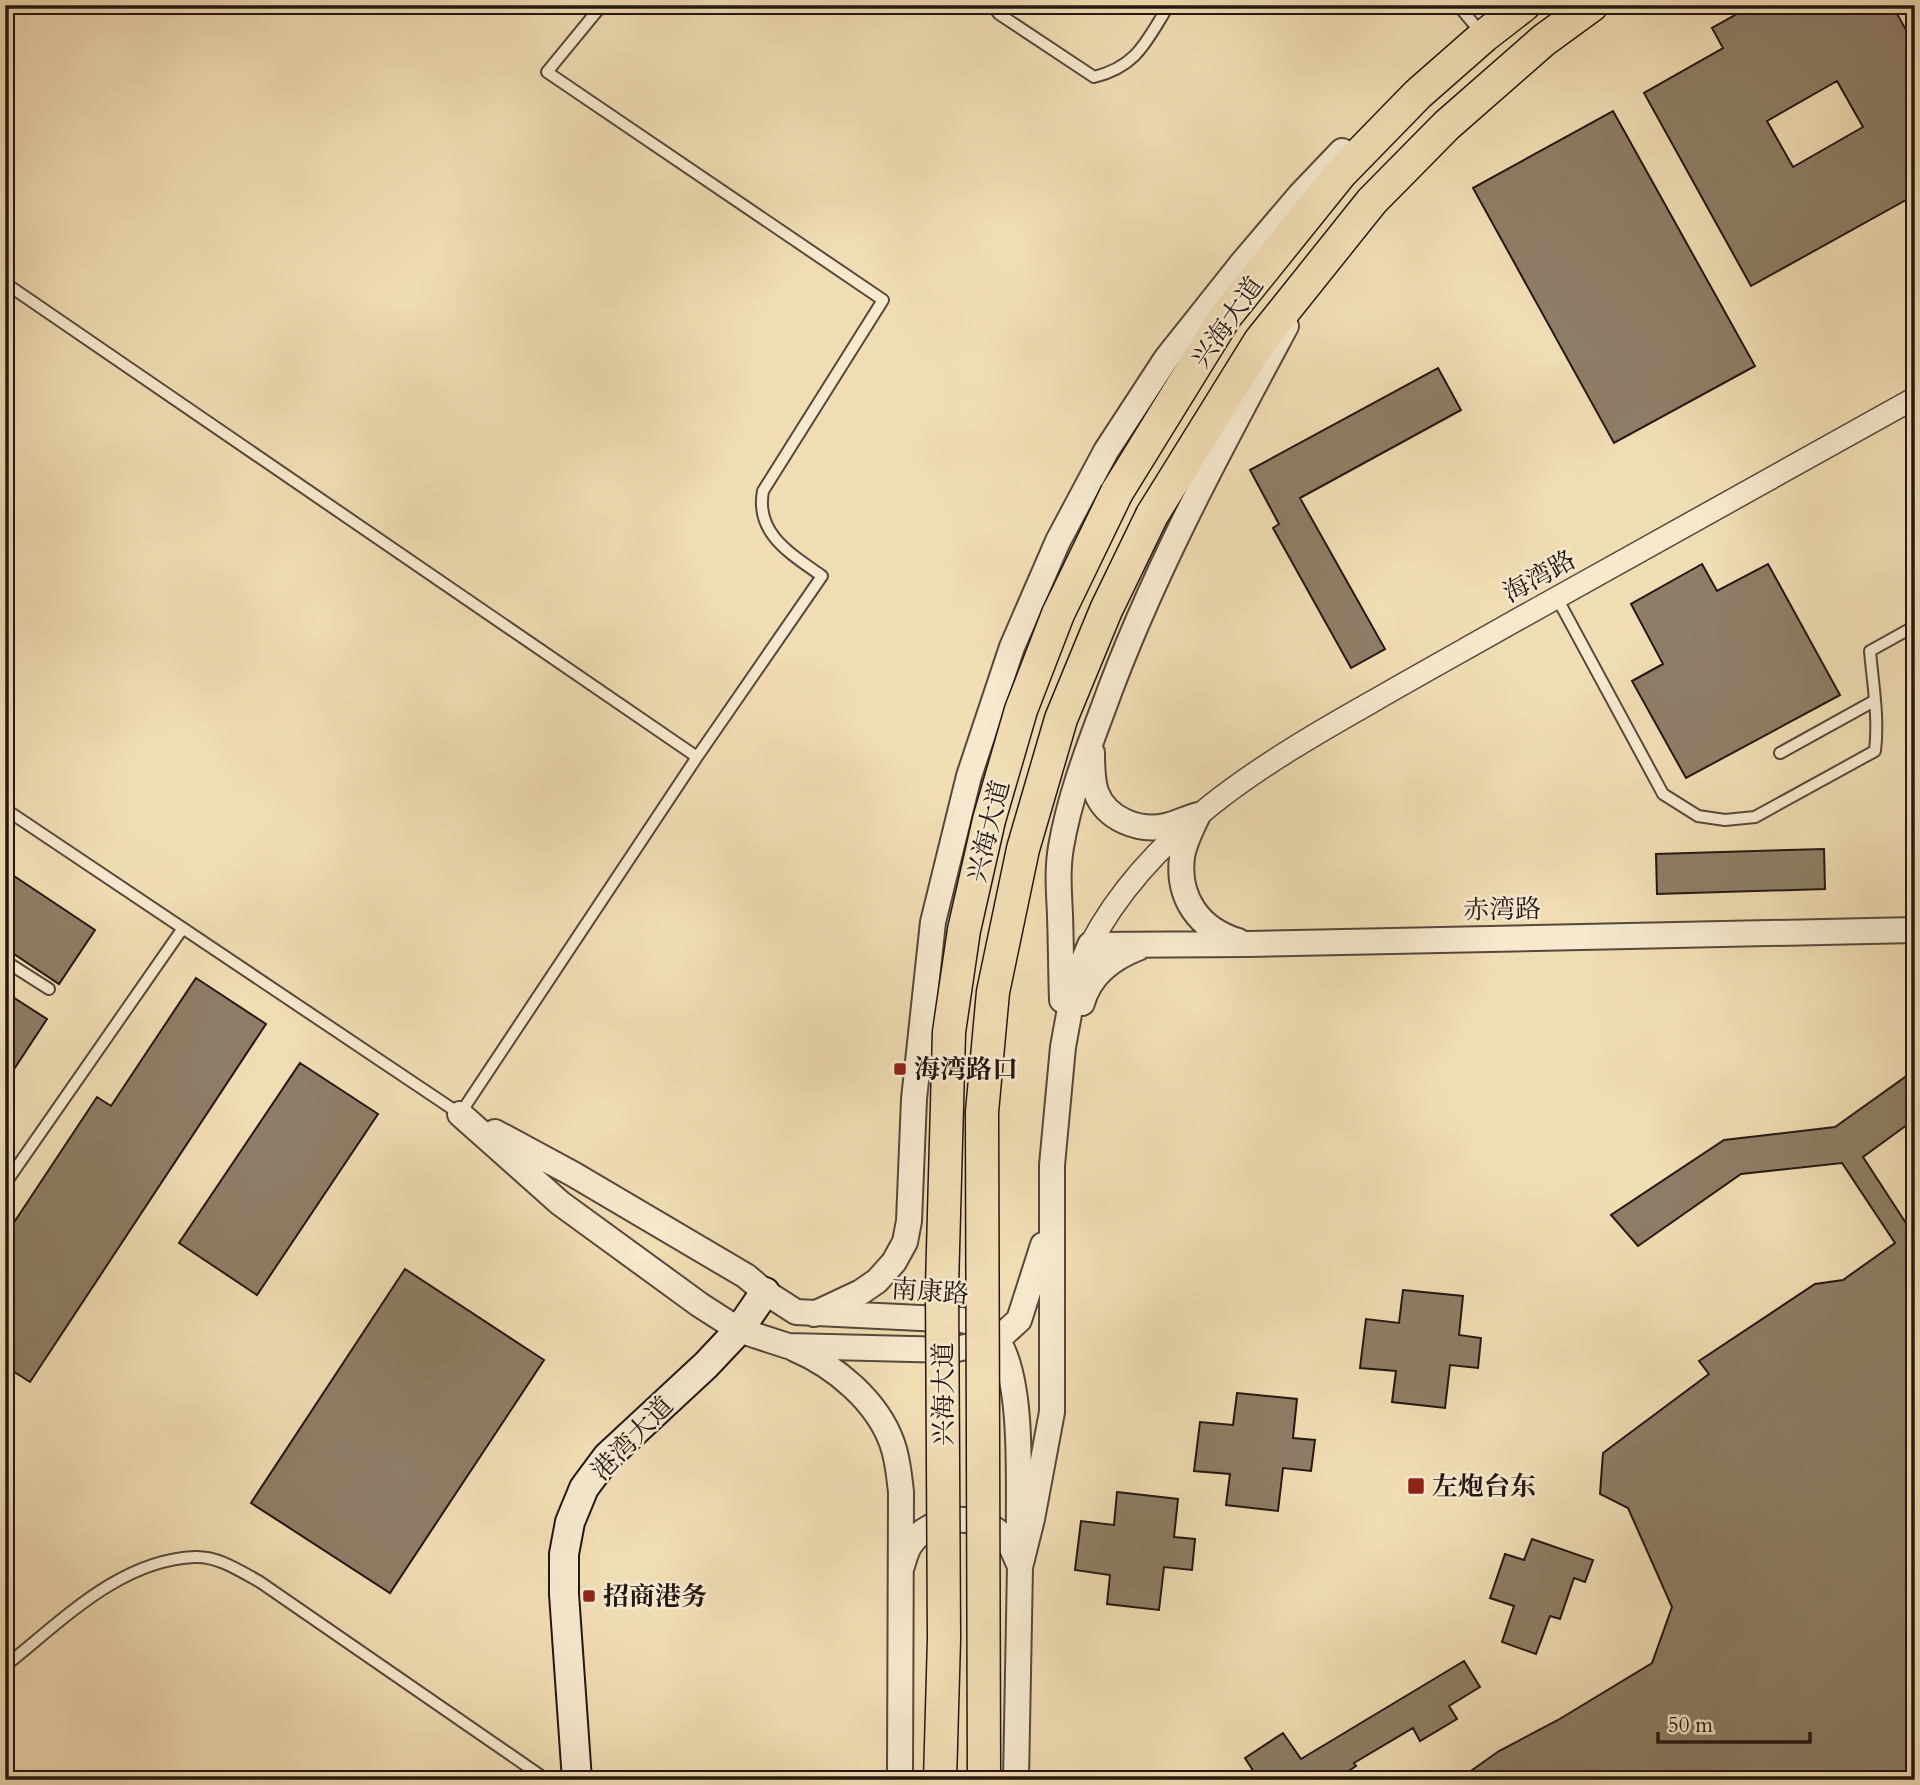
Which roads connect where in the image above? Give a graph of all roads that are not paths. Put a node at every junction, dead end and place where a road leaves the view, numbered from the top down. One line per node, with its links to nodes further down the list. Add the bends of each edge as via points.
1 (601, 5): 16 (lane, via 547,72 883,300 763,491 762,513 772,536 822,576)
2 (992, 5): 3 (lane, via 1094,77 1131,60)
3 (1169, 5)
4 (1458, 5): 7 (lane)
5 (1524, 5): 7 (main road, 兴海大道)
6 (1592, 5): 8 (main road, 兴海大道, via 1447,125)
7 (1484, 36): 31 (street, 兴海大道, via 1342,151 1300,195 1166,359 1105,451 1058,541 1012,647 969,776 933,922 905,1242 877,1281); 41 (main road, 兴海大道, bridge, via 1418,94 1341,173 1225,317 1117,492 1058,614 1021,710 964,930 949,1032 942,1286)
8 (1316, 268): 14 (street, 兴海大道, via 1204,480 1124,653); 42 (main road, 兴海大道, bridge, via 1260,341 1152,515 1061,719 1023,849 993,992 982,1112)
9 (5, 283): 16 (lane)
10 (1915, 398): 11 (street, 海湾路)
11 (1557, 598): 13 (lane, via 1663,794 1698,816 1726,820 1755,817 1875,751 1878,725); 18 (street, 海湾路, via 1256,770)
12 (1915, 626): 13 (lane, via 1870,651)
13 (1874, 701): 15 (lane)
14 (1091, 740): 18 (street, via 1096,792 1119,818 1147,827); 26 (street, 兴海大道, via 1061,848)
15 (1780, 753)
16 (697, 757): 27 (lane)
17 (5, 809): 19 (lane)
18 (1198, 815): 21 (street, via 1182,855 1188,901 1203,923); 22 (street, 海湾路, via 1125,888)
19 (183, 928): 27 (lane); 28 (lane)
20 (1915, 930): 21 (street, 赤湾路)
21 (1249, 944): 23 (street, 赤湾路)
22 (1090, 945): 23 (street, 赤湾路); 26 (street, 兴海大道, via 1075,981)
23 (1149, 946): 29 (street, 兴海大道, via 1115,957 1086,990 1078,1019 1066,1155)
24 (5, 961): 25 (lane)
25 (49, 989)
26 (1062, 1047): 29 (street, 兴海大道)
27 (460, 1114): 30 (street, 南康路, via 573,1174 746,1276); 32 (street, 南康路, via 560,1203)
28 (5, 1184)
29 (1051, 1217): 33 (street, via 1019,1320); 35 (street, 兴海大道, via 1052,1412)
30 (765, 1292): 31 (street, 南康路, via 796,1312); 32 (main road, 港湾大道)
31 (814, 1314): 33 (street, 南康路, via 962,1320 989,1330)
32 (739, 1330): 34 (street, 南康路); 39 (main road, 港湾大道, via 607,1457 584,1488 570,1522 564,1594)
33 (998, 1340): 34 (street, 南康路, via 952,1350); 35 (street, via 1015,1388)
34 (788, 1346): 36 (street, 兴海大道, via 840,1376 879,1417 892,1442 901,1492)
35 (1020, 1567): 36 (street, via 1008,1541 986,1524 958,1518 931,1526 910,1545); 43 (street, 兴海大道)
36 (900, 1572): 40 (street, 兴海大道)
37 (5, 1666): 38 (lane, via 105,1586 134,1572 196,1557 227,1563)
38 (547, 1780)
39 (577, 1780)
40 (900, 1780)
41 (940, 1780)
42 (984, 1780)
43 (1016, 1780)

